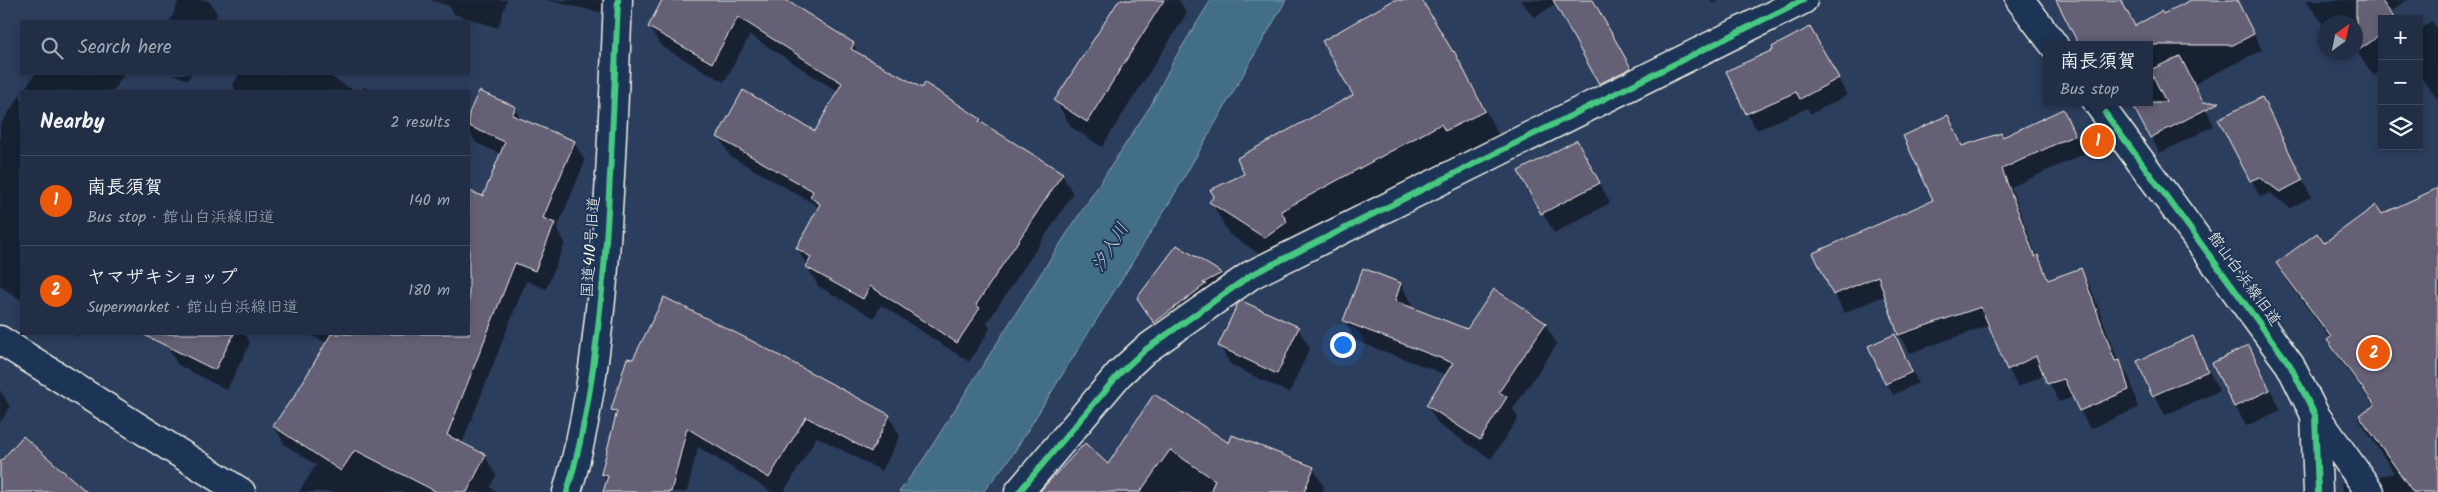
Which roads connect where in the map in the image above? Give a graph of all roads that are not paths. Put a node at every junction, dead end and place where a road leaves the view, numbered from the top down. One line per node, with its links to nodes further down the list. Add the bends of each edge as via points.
1 (618, 0): 9 (street, 国道410号旧道, via 607,235 599,326 590,395)
2 (1803, 0): 10 (street, via 1251,275 1145,350 1120,374)
3 (2020, 0): 4 (street)
4 (2051, 41)
5 (2100, 106): 7 (street, 館山白浜線旧道, via 2290,366)
6 (0, 340): 8 (street)
7 (2315, 415): 11 (street, 館山白浜線旧道); 12 (street)
8 (241, 492)
9 (567, 492)
10 (1020, 492)
11 (2318, 492)
12 (2370, 492)

